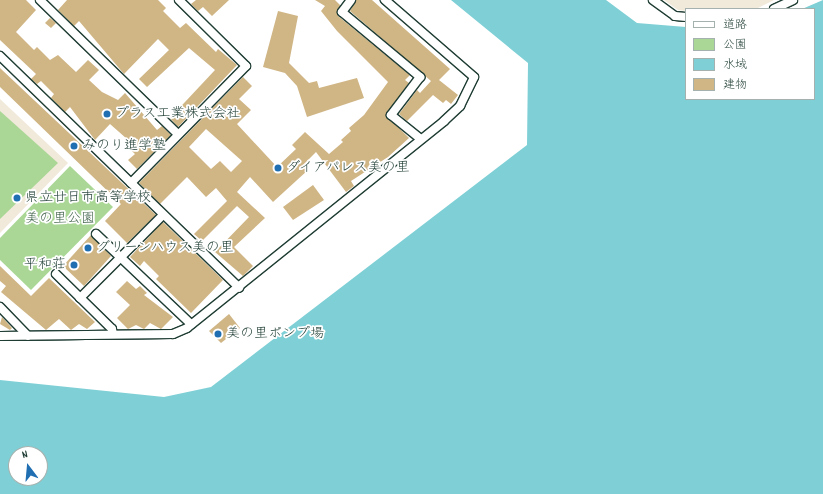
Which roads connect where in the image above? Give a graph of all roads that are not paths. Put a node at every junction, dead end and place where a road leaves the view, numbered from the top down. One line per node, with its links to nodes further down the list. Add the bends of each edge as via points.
1 (40, 0): 10 (street)
2 (179, 0): 10 (street, via 246,66)
3 (351, 0): 11 (street, via 342,12 420,77 391,115)
4 (385, 0): 11 (street, via 474,77 460,106)
5 (652, 0): 8 (street, via 675,16)
6 (793, 0): 7 (street)
7 (776, 8)
8 (685, 17)
9 (0, 56): 12 (street)
10 (178, 134): 12 (street)
11 (421, 139): 17 (street)
12 (132, 183): 13 (street)
13 (163, 215): 15 (street); 17 (street)
14 (96, 234): 15 (street)
15 (120, 256): 18 (street); 20 (street)
16 (56, 274): 18 (street)
17 (239, 288): 20 (street)
18 (80, 298): 21 (street)
19 (0, 307): 23 (street)
20 (192, 324): 21 (street, via 173,334)
21 (113, 334): 23 (street)
22 (0, 336): 23 (street)
23 (28, 336)

